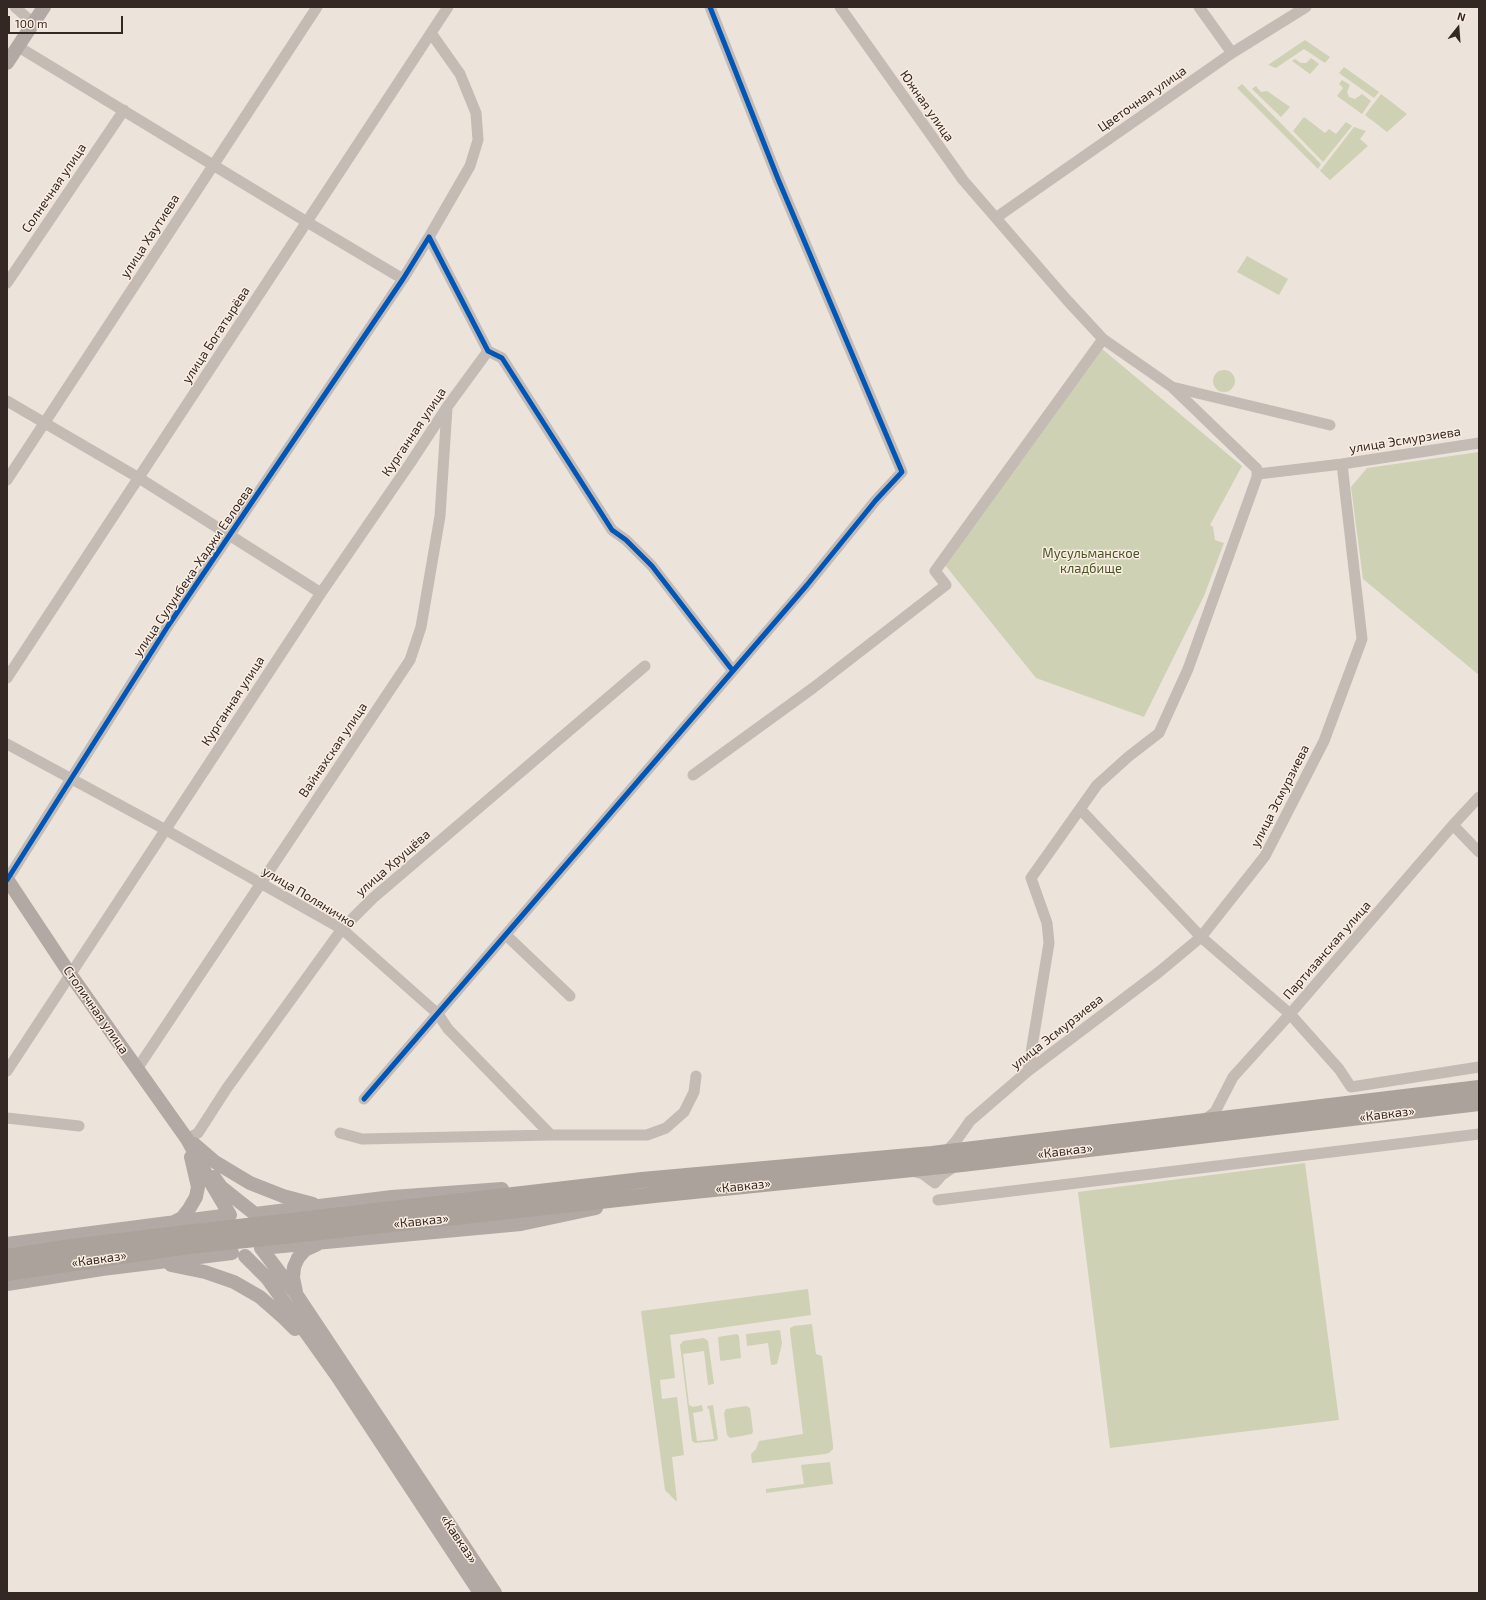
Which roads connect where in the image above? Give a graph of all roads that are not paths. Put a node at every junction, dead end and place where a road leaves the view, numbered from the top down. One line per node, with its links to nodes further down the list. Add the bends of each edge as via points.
1 (15, 7): 11 (street)
2 (44, 7): 11 (main road)
3 (317, 7): 17 (street, улица Хаутиева)
4 (448, 7): 10 (street, улица Богатырёва)
5 (456, 7): 10 (street)
6 (710, 7): 38 (street, via 778,179 902,472)
7 (840, 7): 18 (street, Южная улица, via 963,180)
8 (1199, 7): 14 (street)
9 (1306, 7): 14 (street, Цветочная улица)
10 (439, 21): 12 (street, улица Богатырёва)
11 (33, 23): 13 (main road)
12 (431, 33): 19 (street, улица Богатырёва); 20 (street, улица Сулунбека-Хаджи Евлоева, via 460,74 476,113 478,140 470,166)
13 (17, 46): 15 (main road); 16 (street)
14 (1232, 53): 18 (street, Цветочная улица)
15 (7, 63)
16 (124, 110): 17 (street); 22 (street, Солнечная улица)
17 (214, 165): 19 (street); 28 (street, улица Хаутиева)
18 (997, 217): 23 (street, Южная улица, via 1066,299)
19 (307, 222): 21 (street); 33 (street, улица Богатырёва)
20 (429, 237): 21 (street, улица Сулунбека-Хаджи Евлоева); 24 (street)
21 (403, 279): 35 (street, улица Сулунбека-Хаджи Евлоева)
22 (7, 283)
23 (1103, 338): 25 (street, Южная улица); 41 (street, via 935,571 946,585 813,688)
24 (488, 351): 27 (street, Курганная улица); 38 (street, via 502,358 612,530 652,566)
25 (1172, 386): 29 (street); 32 (street, via 1255,466)
26 (7, 401): 28 (street)
27 (447, 407): 36 (street, Курганная улица); 49 (street, Вайнахская улица, via 440,516 421,627 410,660)
28 (45, 423): 33 (street); 34 (street, улица Хаутиева)
29 (1330, 425)
30 (1479, 443): 31 (street, улица Эсмурзиева)
31 (1342, 464): 32 (street); 52 (street, улица Эсмурзиева, via 1362,639 1324,741 1265,856)
32 (1258, 474): 44 (street, via 1188,669 1159,733 1098,785)
33 (139, 478): 35 (street); 39 (street, улица Богатырёва)
34 (7, 480)
35 (230, 535): 36 (street); 42 (street, улица Сулунбека-Хаджи Евлоева, via 168,626)
36 (321, 592): 46 (street, Курганная улица)
37 (645, 666): 50 (street, улица Хрущёва, via 373,898)
38 (733, 671): 51 (street)
39 (7, 678)
40 (7, 744): 42 (street, улица Поляничко)
41 (693, 775)
42 (71, 779): 46 (street, улица Поляничко); 48 (street, улица Сулунбека-Хаджи Евлоева)
43 (1479, 797): 45 (street, Партизанская улица)
44 (1080, 809): 52 (street); 60 (street, via 1031,878 1047,923 1049,944)
45 (1453, 825): 47 (street); 56 (street, Партизанская улица)
46 (166, 830): 49 (street, улица Поляничко); 53 (street, Курганная улица)
47 (1479, 852)
48 (7, 879): 53 (main road, Столичная улица)
49 (260, 884): 50 (street, улица Поляничко); 58 (street, Вайнахская улица)
50 (342, 929): 55 (street, улица Поляничко); 74 (street, улица Хрущёва, via 226,1088 198,1133)
51 (506, 935): 54 (street); 55 (street)
52 (1201, 937): 56 (street); 60 (street, улица Эсмурзиева)
53 (70, 974): 58 (main road, Столичная улица); 59 (street, Курганная улица)
54 (570, 996)
55 (438, 1014): 64 (street); 73 (street, улица Поляничко, via 448,1029)
56 (1290, 1014): 57 (street, via 1339,1069 1350,1087); 63 (street, Партизанская улица, via 1233,1077)
57 (1479, 1067)
58 (137, 1069): 74 (main road, Столичная улица)
59 (7, 1071)
60 (1028, 1071): 70 (street, улица Эсмурзиева, via 970,1121)
61 (696, 1076): 73 (street, via 694,1092 684,1112 666,1128 647,1135)
62 (1479, 1088): 66 (highway, «Кавказ»)
63 (1224, 1094): 66 (street, via 1224,1110 1230,1115); 68 (street, Партизанская улица, via 1214,1112)
64 (364, 1099)
65 (1479, 1103): 79 (highway, «Кавказ», via 962,1164)
66 (1242, 1117): 68 (highway, «Кавказ»)
67 (7, 1118): 69 (street)
68 (1201, 1122): 75 (highway, «Кавказ»)
69 (79, 1126)
70 (962, 1132): 75 (street, via 965,1142); 77 (street, улица Эсмурзиева)
71 (340, 1133): 73 (street, via 362,1139)
72 (1479, 1134): 80 (street)
73 (551, 1135)
74 (187, 1139): 76 (main road); 81 (main road, via 215,1162 250,1184); 84 (main road, via 198,1187 189,1210 182,1218)
75 (972, 1149): 77 (highway, «Кавказ»)
76 (195, 1152): 82 (main road, via 222,1187); 83 (main road)
77 (945, 1153): 78 (highway, «Кавказ»)
78 (642, 1180): 81 (main road, via 392,1197); 85 (highway, «Кавказ»)
79 (654, 1195): 85 (highway, «Кавказ»); 87 (main road, via 521,1224)
80 (938, 1200)
81 (320, 1206): 82 (main road)
82 (255, 1214): 83 (main road, via 242,1211); 89 (main road, via 266,1228 265,1241)
83 (230, 1215): 84 (main road); 90 (main road, via 222,1226 221,1235 226,1247)
84 (172, 1223): 88 (main road)
85 (283, 1229): 86 (highway, «Кавказ», bridge)
86 (187, 1240): 91 (highway, «Кавказ», via 72,1247); 93 (highway, «Кавказ»)
87 (320, 1243): 89 (main road); 95 (main road, via 305,1250 298,1258 293,1278)
88 (7, 1244)
89 (261, 1248): 90 (main road, via 254,1254); 95 (main road, «Кавказ»)
90 (239, 1255): 92 (main road); 96 (main road, «Кавказ», via 267,1278)
91 (7, 1258)
92 (155, 1262): 94 (main road); 96 (main road, via 205,1272 234,1282 260,1297 284,1318)
93 (7, 1273)
94 (7, 1284)
95 (296, 1294): 98 (main road, «Кавказ»)
96 (337, 1376): 97 (main road, «Кавказ»)
97 (480, 1593)
98 (495, 1593)

